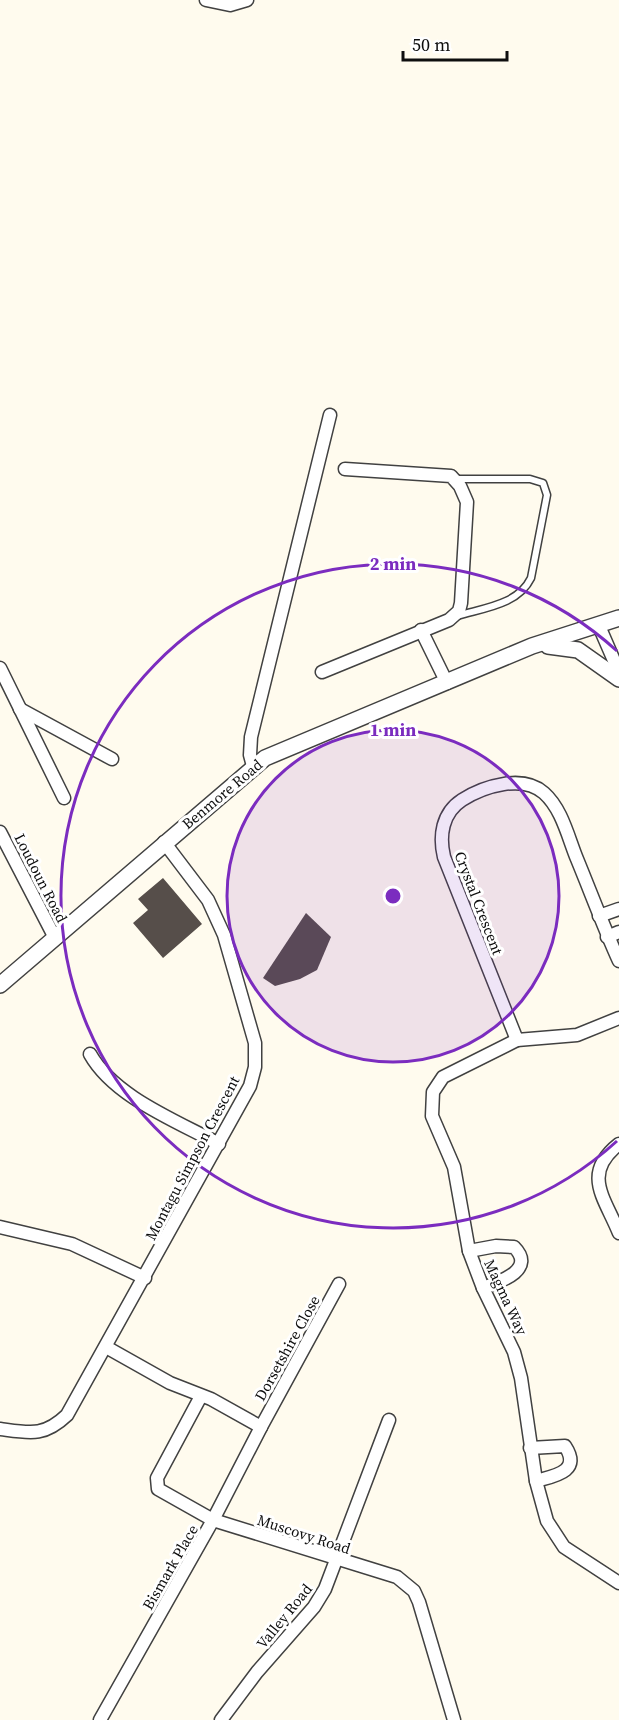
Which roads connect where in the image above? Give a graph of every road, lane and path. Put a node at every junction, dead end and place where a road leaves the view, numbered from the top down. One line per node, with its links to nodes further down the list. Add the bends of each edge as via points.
1 (206, 0): 2 (street, via 230,5)
2 (247, 0)
3 (330, 415): 18 (street, via 251,737)
4 (345, 469): 5 (street)
5 (456, 479): 6 (street, via 466,502 461,603); 6 (lane, via 530,479 543,483 547,495 531,578 525,590 517,597)
6 (455, 616): 9 (street)
7 (619, 618): 8 (street, Benmore Road)
8 (599, 626): 10 (street, Benmore Road); 13 (street)
9 (421, 630): 12 (street); 15 (street)
10 (532, 646): 14 (street, via 578,650); 15 (street, Benmore Road)
11 (0, 668): 16 (street)
12 (322, 672)
13 (619, 672)
14 (619, 679)
15 (447, 683): 18 (street, Benmore Road, via 291,744)
16 (20, 709): 17 (street); 19 (street)
17 (112, 759)
18 (253, 766): 21 (street, Benmore Road)
19 (64, 798)
20 (0, 832): 25 (street, Loudoun Road)
21 (165, 842): 25 (street, Benmore Road); 31 (street, Montagu Simpson Crescent, via 215,912 255,1043 250,1086)
22 (619, 909): 23 (street)
23 (599, 916): 24 (street, Crystal Crescent); 29 (street, Crystal Crescent, via 558,813 544,793 532,785 497,786 464,799 450,812 440,841 444,857)
24 (613, 935): 26 (street, Crystal Crescent)
25 (55, 938): 27 (street, Benmore Road)
26 (619, 961)
27 (0, 985)
28 (619, 1018): 29 (street, via 577,1035)
29 (516, 1040): 35 (street, Magma Way, via 443,1077 431,1104 432,1116 454,1167)
30 (90, 1054): 31 (street, via 97,1068 121,1089)
31 (219, 1144): 36 (street, Montagu Simpson Crescent)
32 (619, 1144): 34 (street, via 609,1152 597,1176 600,1194)
33 (0, 1227): 36 (street, via 72,1244)
34 (619, 1233)
35 (469, 1251): 38 (street, Magma Way); 38 (street, via 506,1245 514,1247 520,1257 516,1274)
36 (145, 1278): 39 (street, Montagu Simpson Crescent)
37 (339, 1284): 42 (street, Dorsetshire Close)
38 (483, 1288): 44 (street, Magma Way, via 514,1352)
39 (106, 1347): 40 (street); 43 (street, Montagu Simpson Crescent, via 59,1423 41,1432)
40 (201, 1396): 42 (street); 46 (street, Muscovy Road, via 156,1482 161,1492)
41 (389, 1420): 47 (street, Valley Road)
42 (261, 1427): 46 (street, Bismark Place)
43 (0, 1429)
44 (530, 1448): 45 (street, Magma Way); 45 (street, via 558,1444 569,1453 565,1472)
45 (536, 1481): 48 (street, Magma Way, via 556,1539)
46 (213, 1520): 47 (street, Muscovy Road); 49 (street, Bismark Place)
47 (337, 1561): 50 (street, Valley Road, via 314,1607); 51 (street, Muscovy Road, via 397,1577 414,1591)
48 (619, 1583)
49 (100, 1720)
50 (221, 1720)
51 (454, 1720)

